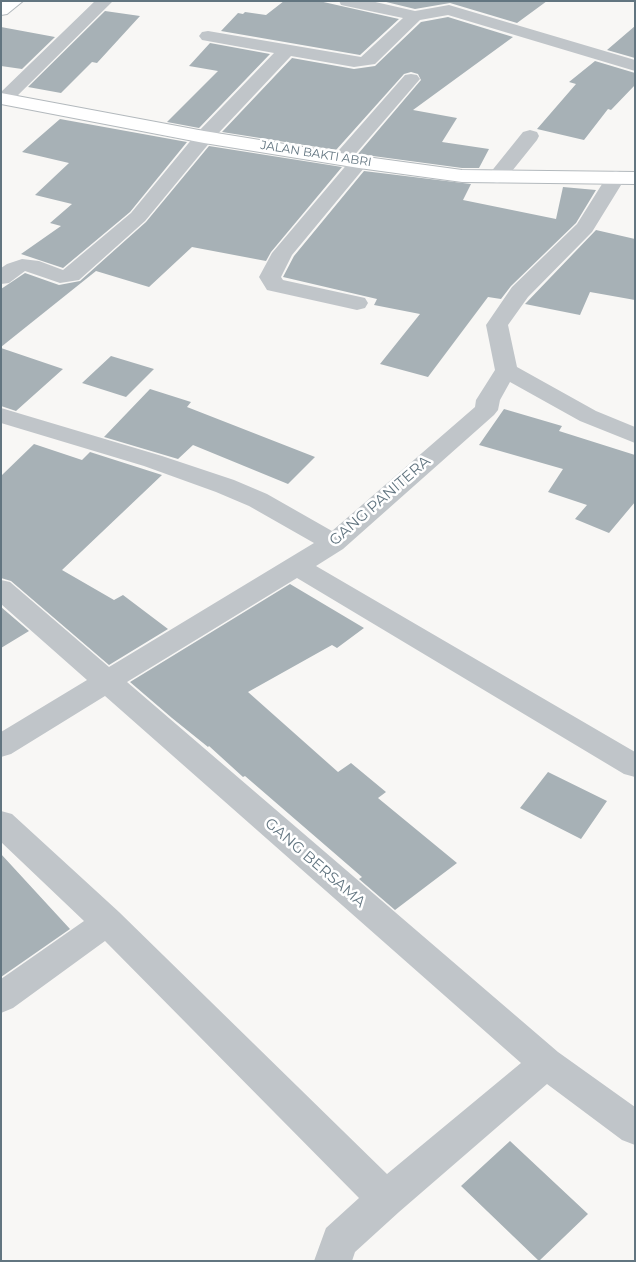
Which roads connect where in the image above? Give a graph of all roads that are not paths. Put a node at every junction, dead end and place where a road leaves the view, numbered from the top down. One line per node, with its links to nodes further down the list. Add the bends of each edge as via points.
1 (15, 1): 5 (street)
2 (105, 1): 11 (street)
3 (346, 1): 6 (street)
4 (450, 6): 6 (street); 9 (street)
5 (1, 10)
6 (415, 16): 8 (street, via 369,60 362,62)
7 (208, 36): 8 (street)
8 (287, 50): 13 (street)
9 (635, 66)
10 (411, 79): 14 (street)
11 (3, 98): 13 (street, JALAN BAKTI ABRI)
12 (530, 136): 15 (street)
13 (204, 137): 14 (street, JALAN BAKTI ABRI); 17 (street, via 138,217 71,275 60,277 22,265)
14 (350, 160): 15 (street, JALAN BAKTI ABRI, via 462,176); 18 (street, via 282,253 270,277 275,285)
15 (497, 177): 16 (street, JALAN BAKTI ABRI)
16 (626, 177): 19 (street, via 585,228 520,292 497,325)
17 (1, 278)
18 (358, 303)
19 (506, 370): 21 (street, via 588,416); 22 (street, GANG PANITERA, via 488,400 486,410)
20 (1, 415): 22 (street, via 224,486 258,500)
21 (635, 436)
22 (334, 543): 23 (street, GANG PANITERA)
23 (294, 565): 25 (street, GANG PANITERA); 27 (street)
24 (1, 589): 25 (street, GANG BERSAMA)
25 (106, 682): 26 (street, GANG PANITERA); 31 (street, GANG BERSAMA)
26 (1, 746)
27 (635, 766)
28 (1, 823): 29 (street)
29 (107, 922): 30 (street); 33 (street)
30 (1, 998)
31 (546, 1063): 32 (street, GANG BERSAMA); 33 (street)
32 (635, 1128)
33 (386, 1199): 34 (street, via 339,1241)
34 (333, 1261)

